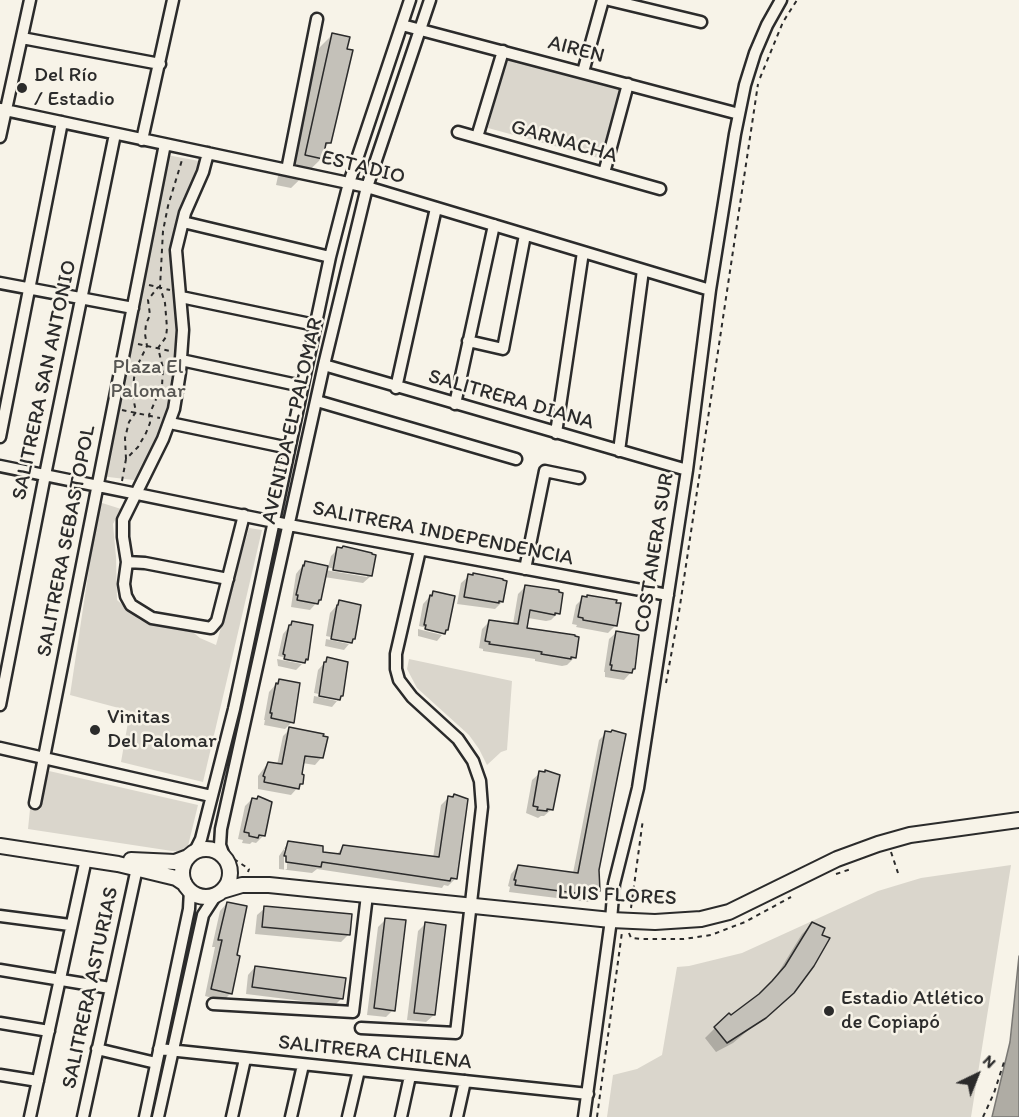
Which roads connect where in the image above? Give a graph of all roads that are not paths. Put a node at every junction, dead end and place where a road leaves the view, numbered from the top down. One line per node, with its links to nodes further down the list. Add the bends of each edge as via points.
1 (30, 0): 12 (street)
2 (173, 0): 14 (street)
3 (410, 0): 10 (street, AVENIDA EL PALOMAR)
4 (430, 0): 11 (street, AVENIDA EL PALOMAR)
5 (603, 0): 15 (street)
6 (609, 0): 9 (street)
7 (781, 0): 18 (street, COSTANERA SUR, via 755,53)
8 (317, 19): 27 (street)
9 (701, 22)
10 (402, 25): 11 (street, AIREN); 29 (street, AVENIDA EL PALOMAR)
11 (421, 29): 13 (street, AIREN); 30 (street, AVENIDA EL PALOMAR)
12 (22, 38): 14 (street); 17 (street)
13 (502, 51): 15 (street, AIREN); 23 (street)
14 (160, 64): 24 (street)
15 (583, 72): 16 (street, AIREN)
16 (628, 84): 18 (street, AIREN); 28 (street)
17 (3, 110): 19 (street, ESTADIO); 22 (street)
18 (739, 114): 41 (street, COSTANERA SUR)
19 (62, 122): 21 (street, ESTADIO); 40 (street)
20 (458, 132): 23 (street, GARNACHA)
21 (115, 134): 24 (street, ESTADIO); 43 (street, SALITRERA SAN ANTONIO)
22 (0, 137)
23 (477, 137): 28 (street, GARNACHA)
24 (142, 140): 25 (street, ESTADIO)
25 (165, 144): 26 (street, ESTADIO); 44 (street, SALITRERA SEBASTOPOL)
26 (208, 153): 27 (street, ESTADIO); 33 (street)
27 (287, 170): 29 (street, ESTADIO)
28 (604, 174): 31 (street, GARNACHA)
29 (349, 183): 30 (street, ESTADIO); 37 (street, AVENIDA EL PALOMAR)
30 (367, 187): 32 (street, ESTADIO); 48 (street, AVENIDA EL PALOMAR)
31 (660, 189)
32 (436, 208): 34 (street, ESTADIO); 50 (street)
33 (183, 222): 37 (street); 42 (street, via 176,250)
34 (494, 225): 35 (street, ESTADIO); 46 (street)
35 (525, 235): 36 (street, ESTADIO); 46 (street, via 503,349)
36 (583, 252): 38 (street, ESTADIO); 54 (street)
37 (330, 257): 45 (street, AVENIDA EL PALOMAR)
38 (643, 270): 41 (street, ESTADIO); 57 (street)
39 (0, 283): 40 (street)
40 (30, 288): 43 (street); 55 (street)
41 (710, 290): 60 (street, COSTANERA SUR)
42 (181, 295): 45 (street); 47 (street)
43 (82, 298): 44 (street); 61 (street, SALITRERA SAN ANTONIO)
44 (133, 308): 63 (street, SALITRERA SEBASTOPOL)
45 (315, 325): 49 (street, AVENIDA EL PALOMAR)
46 (468, 341): 52 (street)
47 (181, 357): 49 (street); 53 (street)
48 (324, 365): 50 (street, SALITRERA DIANA); 51 (street, AVENIDA EL PALOMAR)
49 (302, 386): 56 (street, AVENIDA EL PALOMAR)
50 (396, 388): 52 (street, SALITRERA DIANA)
51 (316, 401): 58 (street); 67 (street, AVENIDA EL PALOMAR)
52 (454, 404): 54 (street, SALITRERA DIANA)
53 (171, 422): 56 (street); 64 (street)
54 (556, 433): 57 (street, SALITRERA DIANA)
55 (0, 437)
56 (289, 448): 66 (street, AVENIDA EL PALOMAR)
57 (619, 451): 60 (street, SALITRERA DIANA)
58 (516, 459)
59 (0, 466): 61 (street, SALITRERA INDEPENDENCIA)
60 (687, 470): 72 (street, COSTANERA SUR)
61 (45, 475): 63 (street, SALITRERA INDEPENDENCIA); 73 (street, SALITRERA SAN ANTONIO)
62 (579, 478): 70 (street, via 544,471)
63 (98, 485): 64 (street, SALITRERA INDEPENDENCIA); 75 (street, SALITRERA SEBASTOPOL)
64 (136, 494): 65 (street, SALITRERA INDEPENDENCIA); 69 (street, via 123,520)
65 (244, 515): 66 (street, SALITRERA INDEPENDENCIA); 71 (street)
66 (273, 522): 67 (street, SALITRERA INDEPENDENCIA); 76 (street, AVENIDA EL PALOMAR)
67 (289, 525): 68 (street, SALITRERA INDEPENDENCIA); 82 (street, AVENIDA EL PALOMAR, via 221,829 220,845)
68 (420, 549): 70 (street, SALITRERA INDEPENDENCIA); 88 (street, via 396,669 412,697 458,739 480,781 482,807)
69 (127, 562): 71 (street); 71 (street, via 124,584 131,605 152,618 211,628 217,621)
70 (525, 569): 72 (street, SALITRERA INDEPENDENCIA)
71 (228, 579)
72 (668, 595): 90 (street, COSTANERA SUR, via 638,788 614,884)
73 (0, 705)
74 (0, 748): 75 (street)
75 (44, 757): 76 (street); 77 (street, SALITRERA SEBASTOPOL)
76 (212, 796): 80 (street, AVENIDA EL PALOMAR, via 201,839)
77 (35, 803)
78 (1019, 820): 90 (main road, LUIS FLORES, via 921,833 878,844 837,859 729,912 701,919)
79 (0, 846): 81 (main road)
80 (191, 854): 81 (main road, via 175,862); 82 (main road, via 210,849); 85 (main road, via 182,872)
81 (89, 859): 83 (main road); 91 (street)
82 (229, 860): 84 (main road, LUIS FLORES, via 236,874); 86 (main road, via 230,878)
83 (137, 868): 85 (main road, via 176,878); 94 (street, SALITRERA ASTURIAS)
84 (269, 885): 86 (main road, LUIS FLORES, via 242,885); 87 (main road, LUIS FLORES)
85 (188, 887): 86 (main road, via 201,896); 100 (street, via 189,909)
86 (219, 893): 101 (street, via 203,915)
87 (367, 895): 88 (main road, LUIS FLORES); 95 (street, via 352,1012)
88 (471, 906): 90 (main road, LUIS FLORES); 97 (street, via 456,1032)
89 (0, 916): 91 (street)
90 (611, 920): 110 (street, COSTANERA SUR)
91 (70, 925): 93 (street)
92 (0, 970): 93 (street)
93 (59, 980): 94 (street); 98 (street)
94 (110, 988): 99 (street, SALITRERA ASTURIAS)
95 (213, 1004)
96 (0, 1023): 98 (street)
97 (361, 1028)
98 (49, 1030): 108 (street)
99 (97, 1049): 103 (street); 112 (street, SALITRERA ASTURIAS)
100 (159, 1049): 101 (street, SALITRERA CHILENA); 103 (street)
101 (172, 1052): 102 (street, SALITRERA CHILENA); 114 (street)
102 (245, 1059): 104 (street, SALITRERA CHILENA); 115 (street)
103 (156, 1063): 113 (street)
104 (303, 1065): 105 (street, SALITRERA CHILENA); 116 (street)
105 (358, 1071): 107 (street, SALITRERA CHILENA); 117 (street)
106 (0, 1076): 108 (street)
107 (410, 1076): 109 (street, SALITRERA CHILENA); 118 (street)
108 (38, 1081): 111 (street)
109 (465, 1081): 110 (street, SALITRERA CHILENA); 119 (street)
110 (588, 1094): 120 (street, COSTANERA SUR)
111 (30, 1117)
112 (83, 1117)
113 (145, 1117)
114 (159, 1117)
115 (232, 1117)
116 (291, 1117)
117 (348, 1117)
118 (401, 1117)
119 (457, 1117)
120 (584, 1117)

